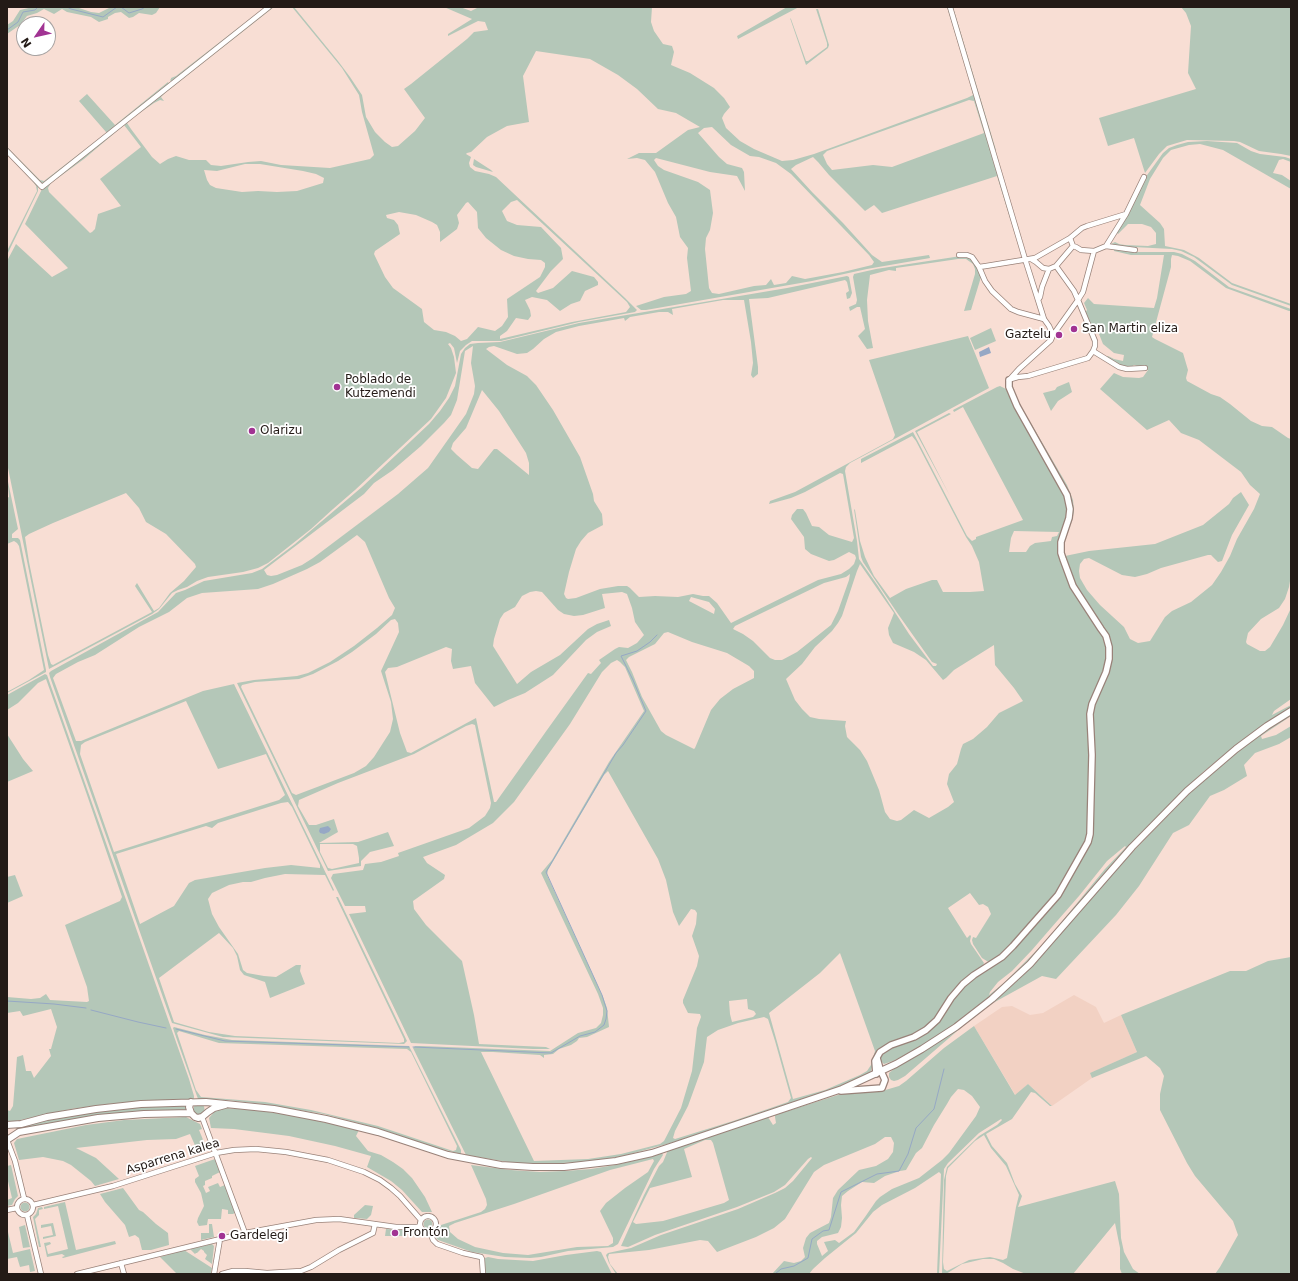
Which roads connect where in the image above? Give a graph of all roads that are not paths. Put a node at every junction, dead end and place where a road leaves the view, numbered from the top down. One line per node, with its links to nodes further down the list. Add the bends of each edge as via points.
1 (269, 7): 3 (street, via 42,187)
2 (950, 7): 12 (street)
3 (7, 151)
4 (1144, 177): 5 (street)
5 (1126, 214): 6 (street, via 1082,228); 8 (street)
6 (1070, 238): 7 (street); 13 (street)
7 (1073, 246): 10 (street, via 1080,250); 14 (street)
8 (1106, 246): 9 (street); 10 (street)
9 (1135, 250)
10 (1094, 251): 18 (street, via 1084,292)
11 (959, 255): 15 (street, via 972,257)
12 (1025, 259): 13 (street); 15 (street); 17 (street)
13 (1030, 259): 16 (street)
14 (1056, 266): 16 (street); 18 (street)
15 (980, 267): 19 (street, via 992,291 1011,309)
16 (1049, 269): 17 (street)
17 (1038, 300): 19 (street)
18 (1078, 300): 20 (street); 21 (street, via 1095,341)
19 (1044, 319): 20 (street)
20 (1053, 335): 23 (street, via 1051,340)
21 (1093, 351): 22 (street, via 1119,367); 23 (street, via 1088,358)
22 (1144, 368)
23 (1009, 380): 25 (street, via 1010,392 1017,406 1067,495 1070,509 1061,542 1063,559 1073,586 1102,629 1109,647 1106,672 1090,714 1090,834 1058,896 1006,953 963,984 937,1020 926,1030 891,1045)
24 (1291, 711): 27 (main road, via 1236,748 1187,791 1132,847 1042,951 1003,990 956,1027)
25 (877, 1056): 26 (street); 28 (street, via 875,1061)
26 (878, 1063): 27 (street, via 888,1066); 28 (street)
27 (896, 1064): 28 (main road)
28 (878, 1073): 29 (main road); 29 (street, via 885,1080 882,1088)
29 (835, 1092): 32 (main road, via 652,1153 598,1164 549,1168 467,1160 343,1122 292,1112)
30 (191, 1102): 31 (main road); 34 (main road); 36 (main road, via 96,1109)
31 (206, 1102): 32 (main road); 33 (main road)
32 (226, 1104): 33 (main road)
33 (208, 1112): 35 (main road)
34 (191, 1113): 35 (main road, via 195,1117); 37 (main road, via 98,1118 24,1131)
35 (202, 1117): 39 (street)
36 (9, 1125): 37 (main road)
37 (13, 1136): 38 (main road)
38 (7, 1140): 40 (street)
39 (216, 1153): 41 (street, Asparrena kalea, via 113,1186); 45 (street, Asparrena kalea, via 244,1149 266,1150 316,1158 350,1167 386,1184); 49 (street)
40 (24, 1198): 41 (street); 42 (street, via 18,1202)
41 (33, 1204): 44 (street, via 32,1211)
42 (17, 1208): 43 (street); 44 (street, via 20,1213)
43 (7, 1210)
44 (27, 1215): 52 (street)
45 (421, 1220): 47 (street); 48 (street, via 427,1216 433,1218 435,1227)
46 (375, 1224): 47 (street, via 396,1227); 49 (street, via 328,1219); 56 (street, via 373,1233 311,1267 267,1273 233,1271)
47 (420, 1226): 48 (street, via 424,1231)
48 (430, 1232): 57 (street, via 438,1244 481,1257)
49 (245, 1233): 50 (street)
50 (220, 1239): 51 (street); 55 (street)
51 (121, 1263): 53 (street); 54 (street)
52 (41, 1274)
53 (77, 1274)
54 (124, 1274)
55 (214, 1274)
56 (222, 1274)
57 (483, 1274)

